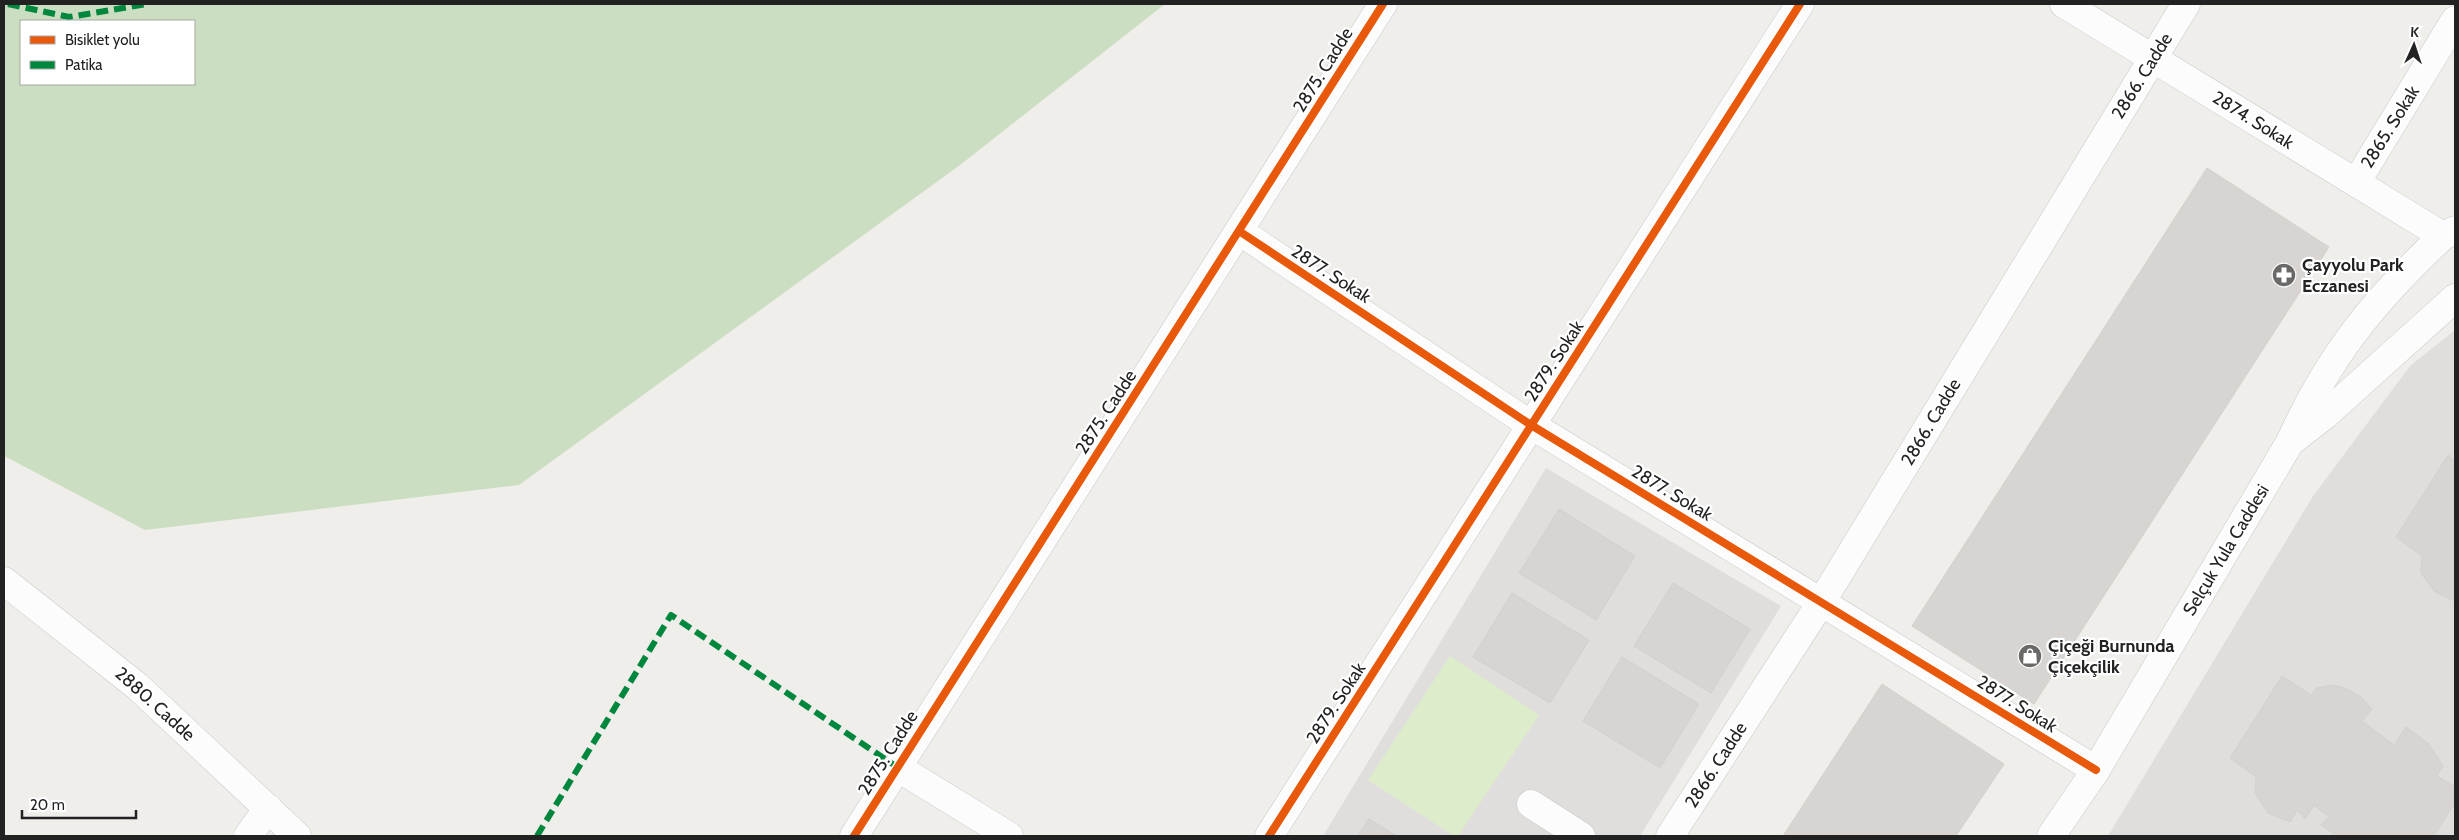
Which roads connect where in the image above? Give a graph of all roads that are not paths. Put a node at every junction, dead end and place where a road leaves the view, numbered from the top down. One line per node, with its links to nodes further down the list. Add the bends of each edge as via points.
1 (1383, 4): 8 (street, 2875. Cadde)
2 (1800, 4): 11 (street, 2879. Sokak)
3 (2064, 4): 6 (street, 2874. Sokak)
4 (2186, 4): 6 (street, 2866. Cadde)
5 (2455, 20): 7 (street, 2865. Sokak)
6 (2152, 58): 7 (street, 2874. Sokak); 14 (street, 2866. Cadde)
7 (2356, 182): 9 (street, 2874. Sokak)
8 (1239, 231): 11 (street, 2877. Sokak); 15 (street, 2875. Cadde)
9 (2452, 238): 12 (street, Selçuk Yula Caddesi, via 2381,297 2348,339 2305,408)
10 (2455, 298): 12 (street, Selçuk Yula Caddesi, via 2325,415)
11 (1532, 425): 14 (street, 2877. Sokak); 23 (street, 2879. Sokak)
12 (2290, 442): 16 (street, Selçuk Yula Caddesi)
13 (4, 581): 18 (street, 2880. Cadde, via 137,686)
14 (1822, 601): 16 (street, 2877. Sokak); 25 (street, 2866. Cadde)
15 (897, 767): 21 (street, 2875. Cadde); 22 (street)
16 (2096, 770): 26 (street, Selçuk Yula Caddesi)
17 (1531, 804): 24 (street)
18 (268, 808): 19 (street); 20 (street, 2880. Cadde)
19 (248, 836)
20 (297, 836)
21 (854, 836)
22 (1009, 836)
23 (1268, 836)
24 (1581, 836)
25 (1670, 836)
26 (2051, 836)

